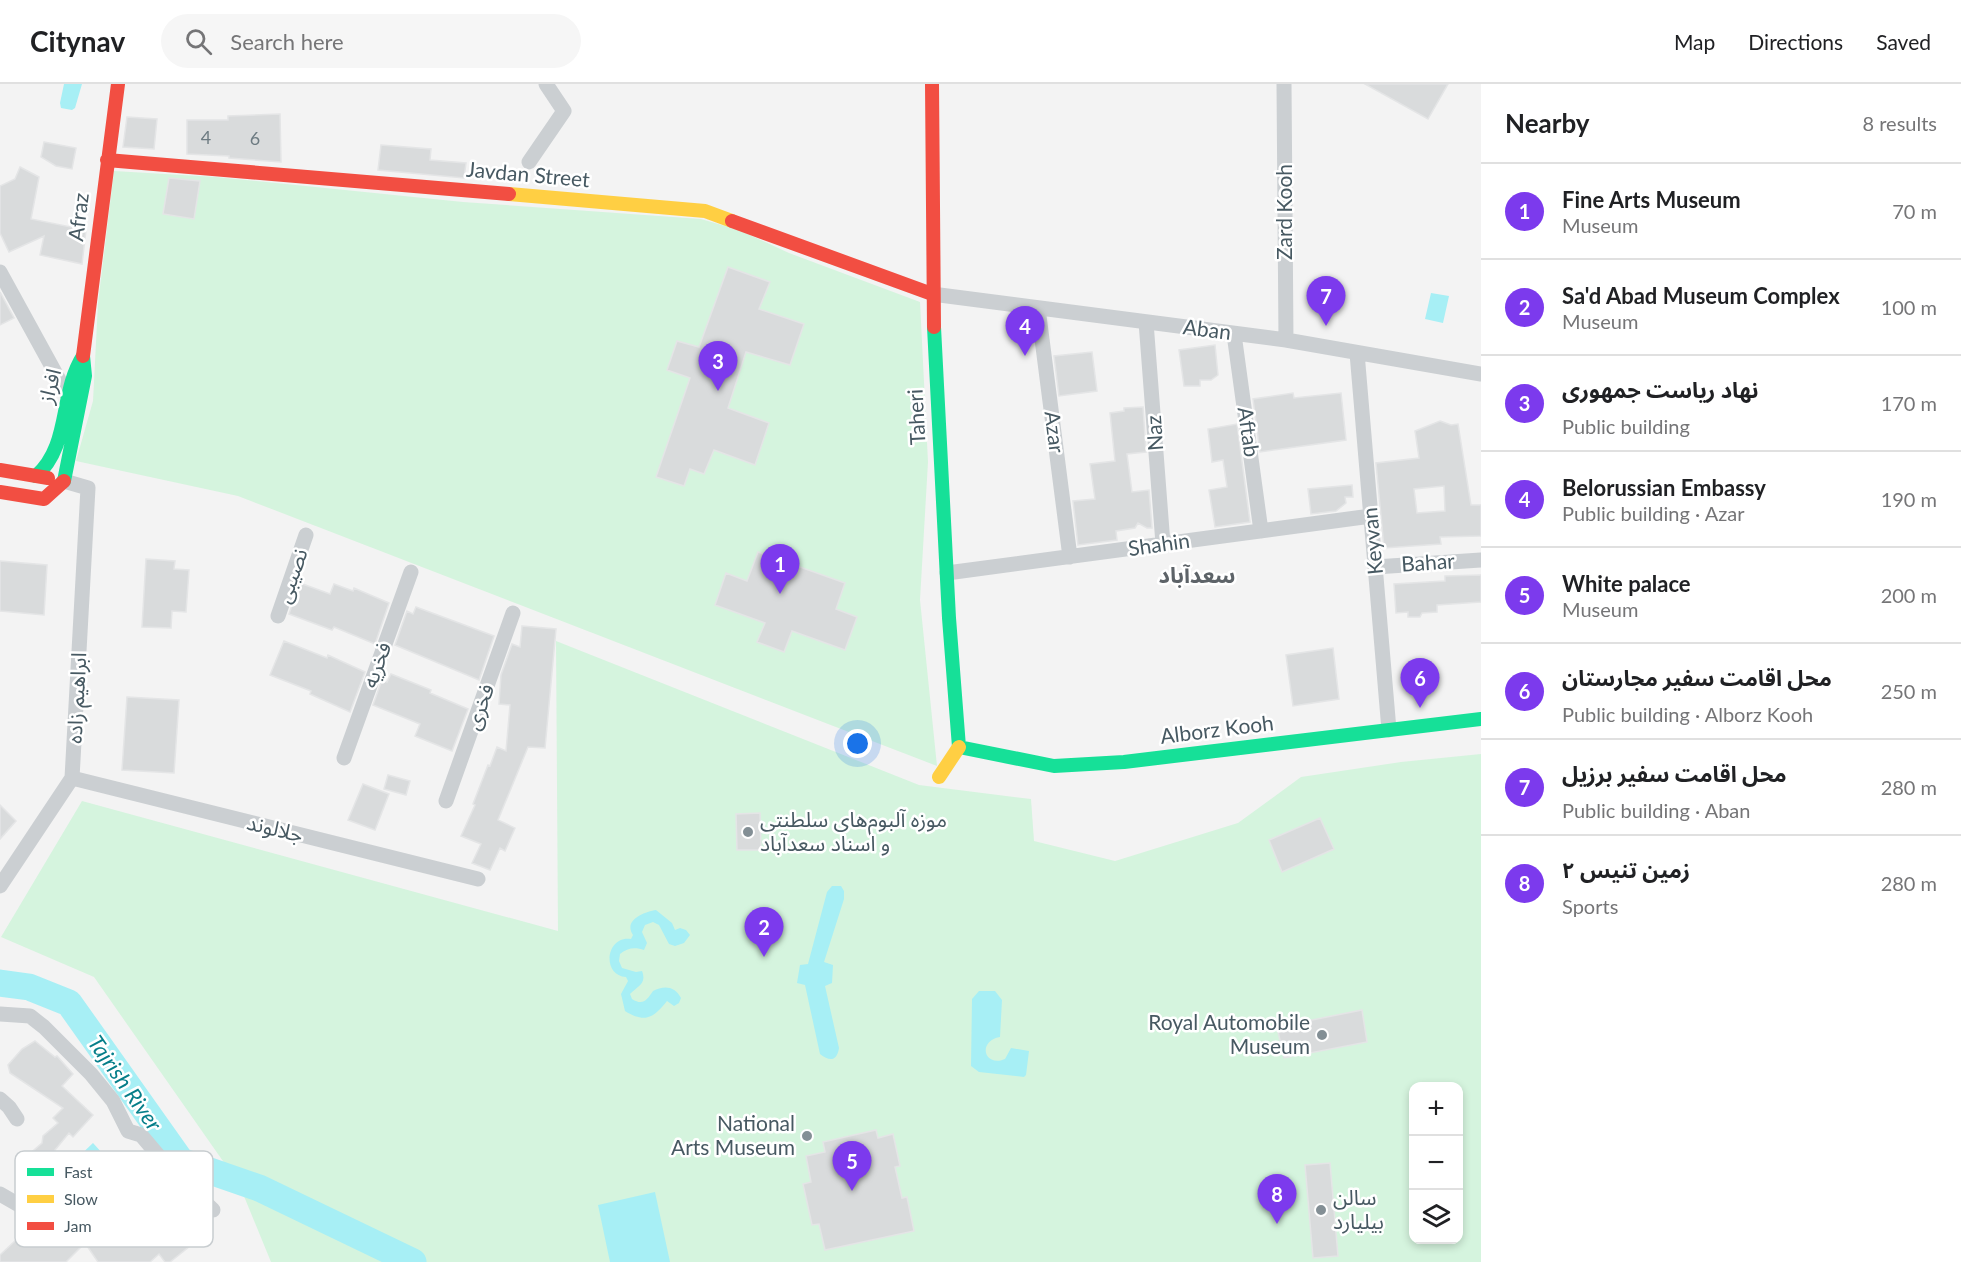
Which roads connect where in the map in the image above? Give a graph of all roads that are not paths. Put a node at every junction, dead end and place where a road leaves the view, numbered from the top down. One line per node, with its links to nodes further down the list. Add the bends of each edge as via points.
1 (118, 84): 5 (street, Afraz)
2 (546, 84): 6 (street, via 564,111)
3 (932, 84): 8 (street, Taheri)
4 (1284, 84): 12 (street, Zard Kooh)
5 (107, 160): 8 (street, Javdan Street, via 705,211); 14 (street, Afraz)
6 (529, 162)
7 (0, 272): 16 (street)
8 (932, 294): 9 (street, Aban); 29 (street, Taheri)
9 (1038, 308): 10 (street, Aban); 25 (street, Azar)
10 (1146, 322): 11 (street, Aban); 24 (street, Naz)
11 (1234, 333): 12 (street, Aban); 22 (street, Aftab)
12 (1286, 340): 13 (street, Aban)
13 (1357, 353): 15 (street, Aban); 21 (street, Keyvan)
14 (83, 356): 16 (street, افراز, via 73,373); 19 (street, افراز, via 85,376)
15 (1481, 374)
16 (68, 396): 18 (street, افراز, via 60,438 47,469)
17 (0, 470): 18 (street)
18 (36, 476): 19 (street)
19 (64, 481): 20 (street, via 44,499); 37 (street, ابراهیم زاده, via 88,488)
20 (0, 492)
21 (1371, 516): 22 (street, Shahin); 27 (street, Keyvan)
22 (1261, 531): 24 (street, Shahin)
23 (306, 535): 31 (street, نصیبی)
24 (1163, 544): 25 (street, Shahin)
25 (1070, 556): 29 (street, Shahin)
26 (1481, 560): 27 (street, Bahar)
27 (1375, 567): 33 (street, Keyvan)
28 (411, 572): 35 (street, فخریه)
29 (947, 573): 34 (street, Taheri)
30 (513, 613): 38 (street, فخری)
31 (278, 616)
32 (1481, 719): 33 (street, Alborz Kooh)
33 (1389, 730): 34 (street, Alborz Kooh, via 1124,762 1054,766)
34 (959, 747): 36 (street)
35 (344, 758)
36 (939, 777)
37 (72, 778): 39 (street, جلالوند); 40 (street)
38 (446, 801)
39 (478, 879)
40 (0, 886)
41 (0, 1014): 44 (street, via 30,1016 44,1027 113,1101 128,1131 141,1135)
42 (0, 1099): 43 (street)
43 (17, 1119)
44 (154, 1151)
45 (0, 1194): 46 (street)
46 (15, 1203)

